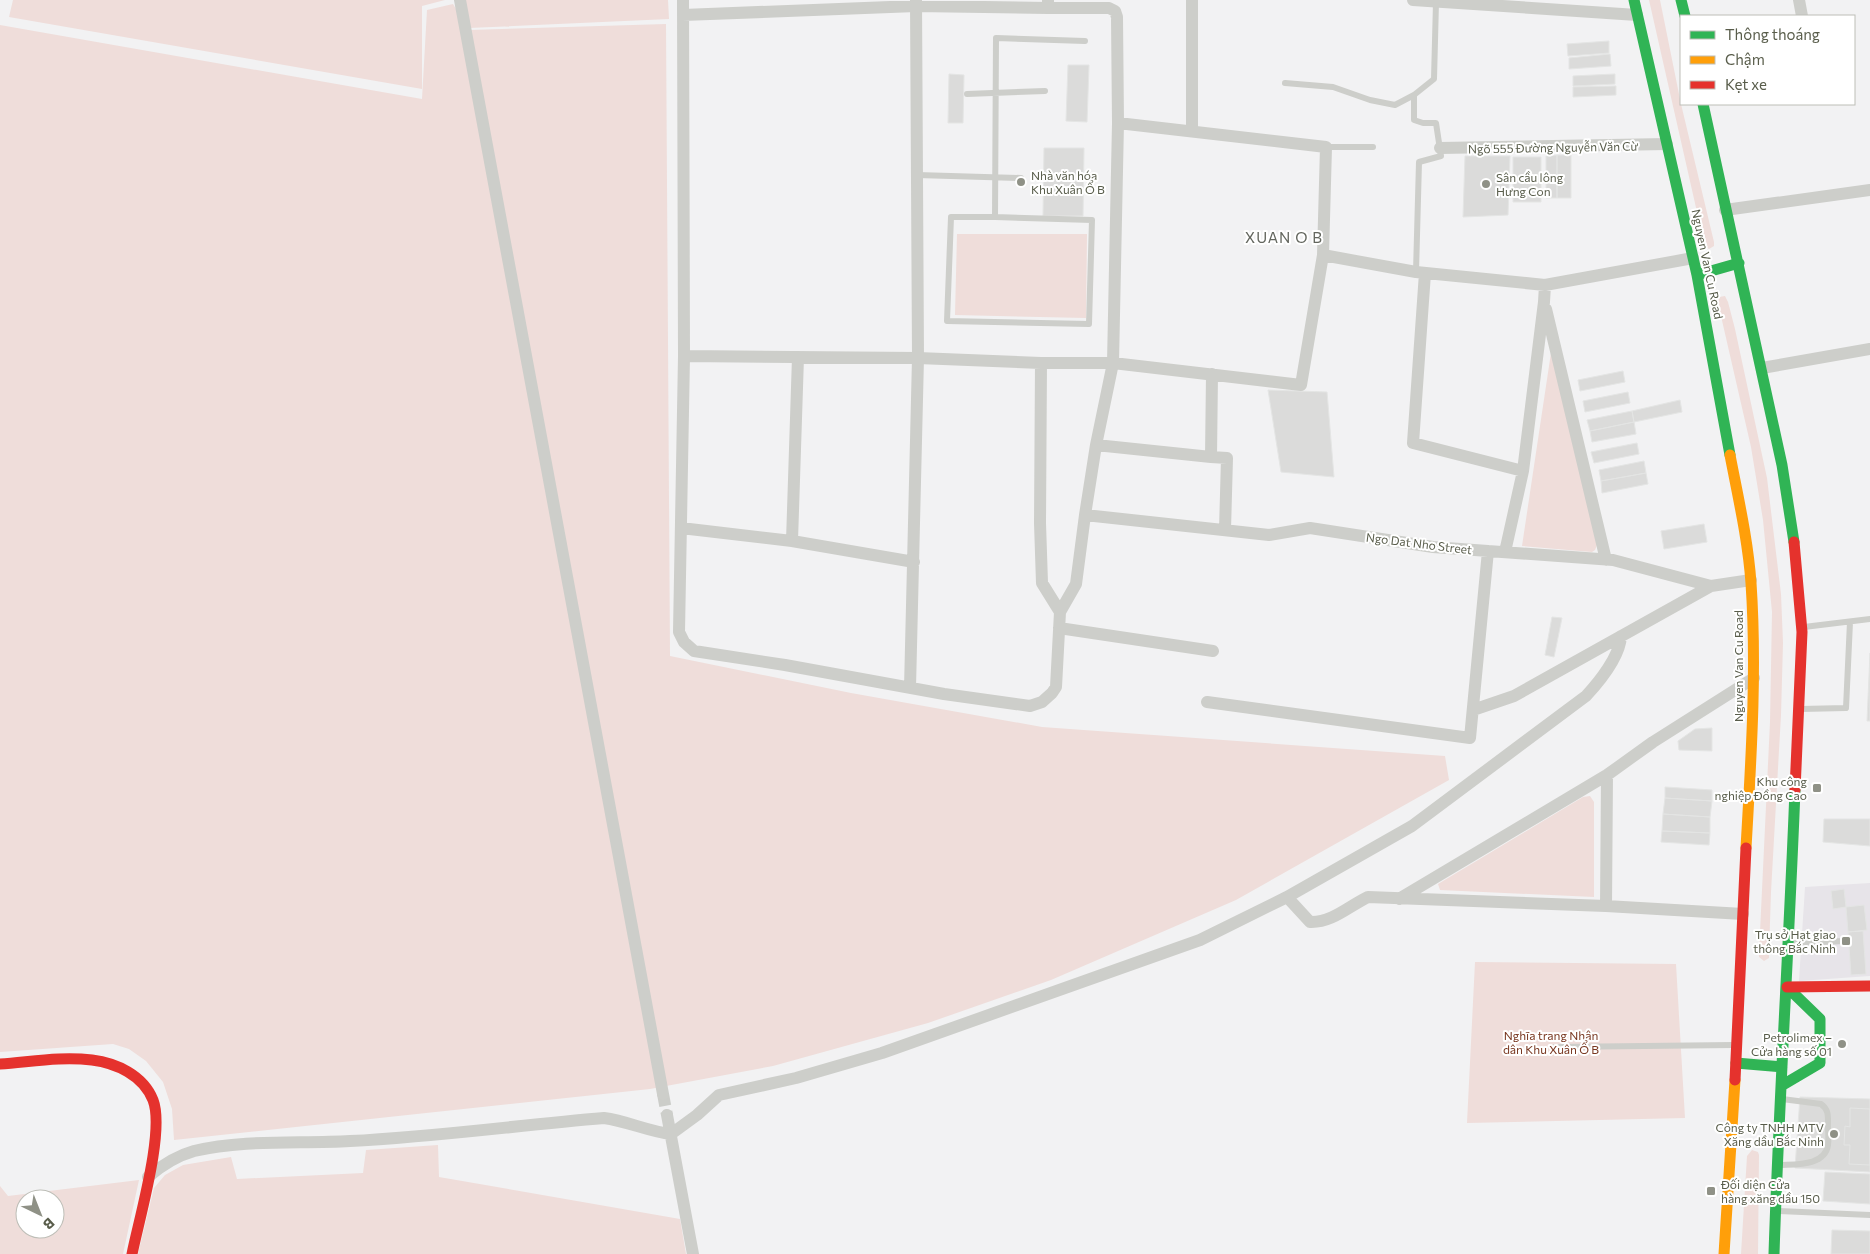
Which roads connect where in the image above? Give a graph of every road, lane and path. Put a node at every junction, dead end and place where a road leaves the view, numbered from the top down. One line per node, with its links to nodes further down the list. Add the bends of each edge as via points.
1 (460, 0): 89 (street)
2 (683, 0): 11 (street)
3 (1192, 0): 23 (street)
4 (1413, 0): 8 (street)
5 (1634, 0): 12 (main road, Nguyen Van Cu Road)
6 (1681, 0): 13 (main road)
7 (1799, 0): 14 (street)
8 (1436, 2): 12 (street); 20 (lane, via 1434,78)
9 (916, 3): 10 (street); 11 (street); 28 (street)
10 (1048, 4): 22 (street, via 1115,11)
11 (683, 15): 42 (street)
12 (1637, 15): 24 (main road, Nguyen Van Cu Road)
13 (1685, 15)
14 (1802, 15)
15 (1085, 41): 18 (lane, via 996,38)
16 (1285, 83): 20 (lane, via 1333,87 1395,105)
17 (1045, 91): 18 (lane)
18 (995, 93): 19 (lane); 29 (lane)
19 (967, 94)
20 (1414, 96): 27 (lane, via 1414,120 1436,123)
21 (1703, 105): 32 (main road)
22 (1118, 123): 23 (street); 45 (street)
23 (1192, 130): 25 (street)
24 (1667, 144): 27 (street, Ngõ 555 Đường Nguyễn Văn Cừ); 35 (main road, Nguyen Van Cu Road)
25 (1326, 147): 26 (lane); 34 (street)
26 (1373, 148)
27 (1440, 148): 37 (lane, via 1441,156 1419,162)
28 (916, 175): 29 (lane); 44 (street)
29 (995, 177): 30 (lane); 33 (lane)
30 (1021, 178)
31 (1870, 190): 32 (street)
32 (1725, 210): 36 (main road)
33 (995, 217): 33 (lane, via 1092,220 1089,324 947,321 950,217)
34 (1323, 255): 37 (street); 48 (street, via 1301,385)
35 (1693, 258): 38 (main road, Nguyen Van Cu Road); 39 (street)
36 (1739, 263): 38 (main road); 47 (main road)
37 (1421, 272): 39 (street); 51 (street, via 1413,443)
38 (1698, 275): 60 (main road, Nguyen Van Cu Road)
39 (1545, 284): 40 (street)
40 (1544, 302): 51 (street); 58 (street)
41 (1870, 349): 47 (street)
42 (684, 356): 43 (street); 53 (street)
43 (798, 357): 44 (street); 55 (street)
44 (918, 358): 46 (street); 59 (street)
45 (1113, 363): 46 (street); 48 (street); 49 (street)
46 (1041, 364): 62 (street, via 1042,583)
47 (1762, 368): 65 (main road, via 1796,556)
48 (1212, 374): 50 (street)
49 (1096, 445): 50 (street); 52 (street)
50 (1211, 457): 54 (street, via 1227,458)
51 (1523, 471): 57 (street)
52 (1084, 515): 54 (street, Ngo Dat Nho Street); 62 (street, via 1076,584)
53 (681, 528): 55 (street); 70 (street, via 679,632 694,651)
54 (1225, 530): 56 (street, Ngo Dat Nho Street, via 1269,535 1310,528)
55 (792, 542): 59 (street)
56 (1488, 551): 57 (street, Ngo Dat Nho Street); 73 (street)
57 (1505, 552): 58 (street, Ngo Dat Nho Street)
58 (1606, 560): 61 (street, Ngo Dat Nho Street)
59 (914, 562): 70 (street)
60 (1751, 580): 61 (street, Ngo Dat Nho Street); 69 (main road, Nguyen Van Cu Road)
61 (1711, 586): 67 (street)
62 (1060, 612): 66 (street)
63 (1870, 619): 64 (lane)
64 (1850, 622): 65 (lane); 72 (lane, via 1846,708)
65 (1801, 627): 72 (main road)
66 (1059, 628): 68 (street); 70 (street, via 1056,687 1042,702 1030,706)
67 (1621, 636): 73 (street, via 1514,696); 75 (street, via 1608,668 1586,696 1412,826)
68 (1213, 651)
69 (1754, 678): 74 (street, via 1675,727); 78 (main road, Nguyen Van Cu Road)
70 (910, 688)
71 (1207, 702): 73 (street, via 1470,738)
72 (1800, 709): 80 (main road)
73 (1473, 710)
74 (1606, 776): 76 (street); 77 (street)
75 (1287, 897): 76 (street, via 1310,922 1333,917 1368,897); 92 (street, via 1200,940 882,1053 796,1078 719,1095)
76 (1399, 900): 77 (street)
77 (1606, 906): 78 (street)
78 (1743, 914): 83 (main road, Nguyen Van Cu Road)
79 (1846, 941): 80 (lane)
80 (1789, 943): 82 (main road)
81 (1870, 986): 82 (main road)
82 (1787, 987): 87 (main road); 88 (main road, via 1820,1019 1820,1063)
83 (1737, 1045): 84 (lane); 85 (main road, Nguyen Van Cu Road)
84 (1555, 1047)
85 (1736, 1063): 87 (main road); 99 (main road, Nguyen Van Cu Road)
86 (0, 1064): 94 (main road, via 90,1060 122,1067 134,1074 149,1092 156,1114)
87 (1782, 1067): 88 (main road)
88 (1781, 1086): 90 (main road)
89 (663, 1094)
90 (1780, 1099): 93 (main road); 93 (lane, via 1825,1106 1828,1145 1825,1153 1816,1160)
91 (667, 1115): 92 (street)
92 (671, 1134): 94 (street, via 604,1118 438,1135 226,1145 176,1157); 98 (street)
93 (1776, 1165): 95 (main road)
94 (148, 1177): 97 (main road)
95 (1775, 1211): 96 (lane); 100 (main road)
96 (1870, 1215)
97 (132, 1254)
98 (694, 1254)
99 (1724, 1254)
100 (1774, 1254)

